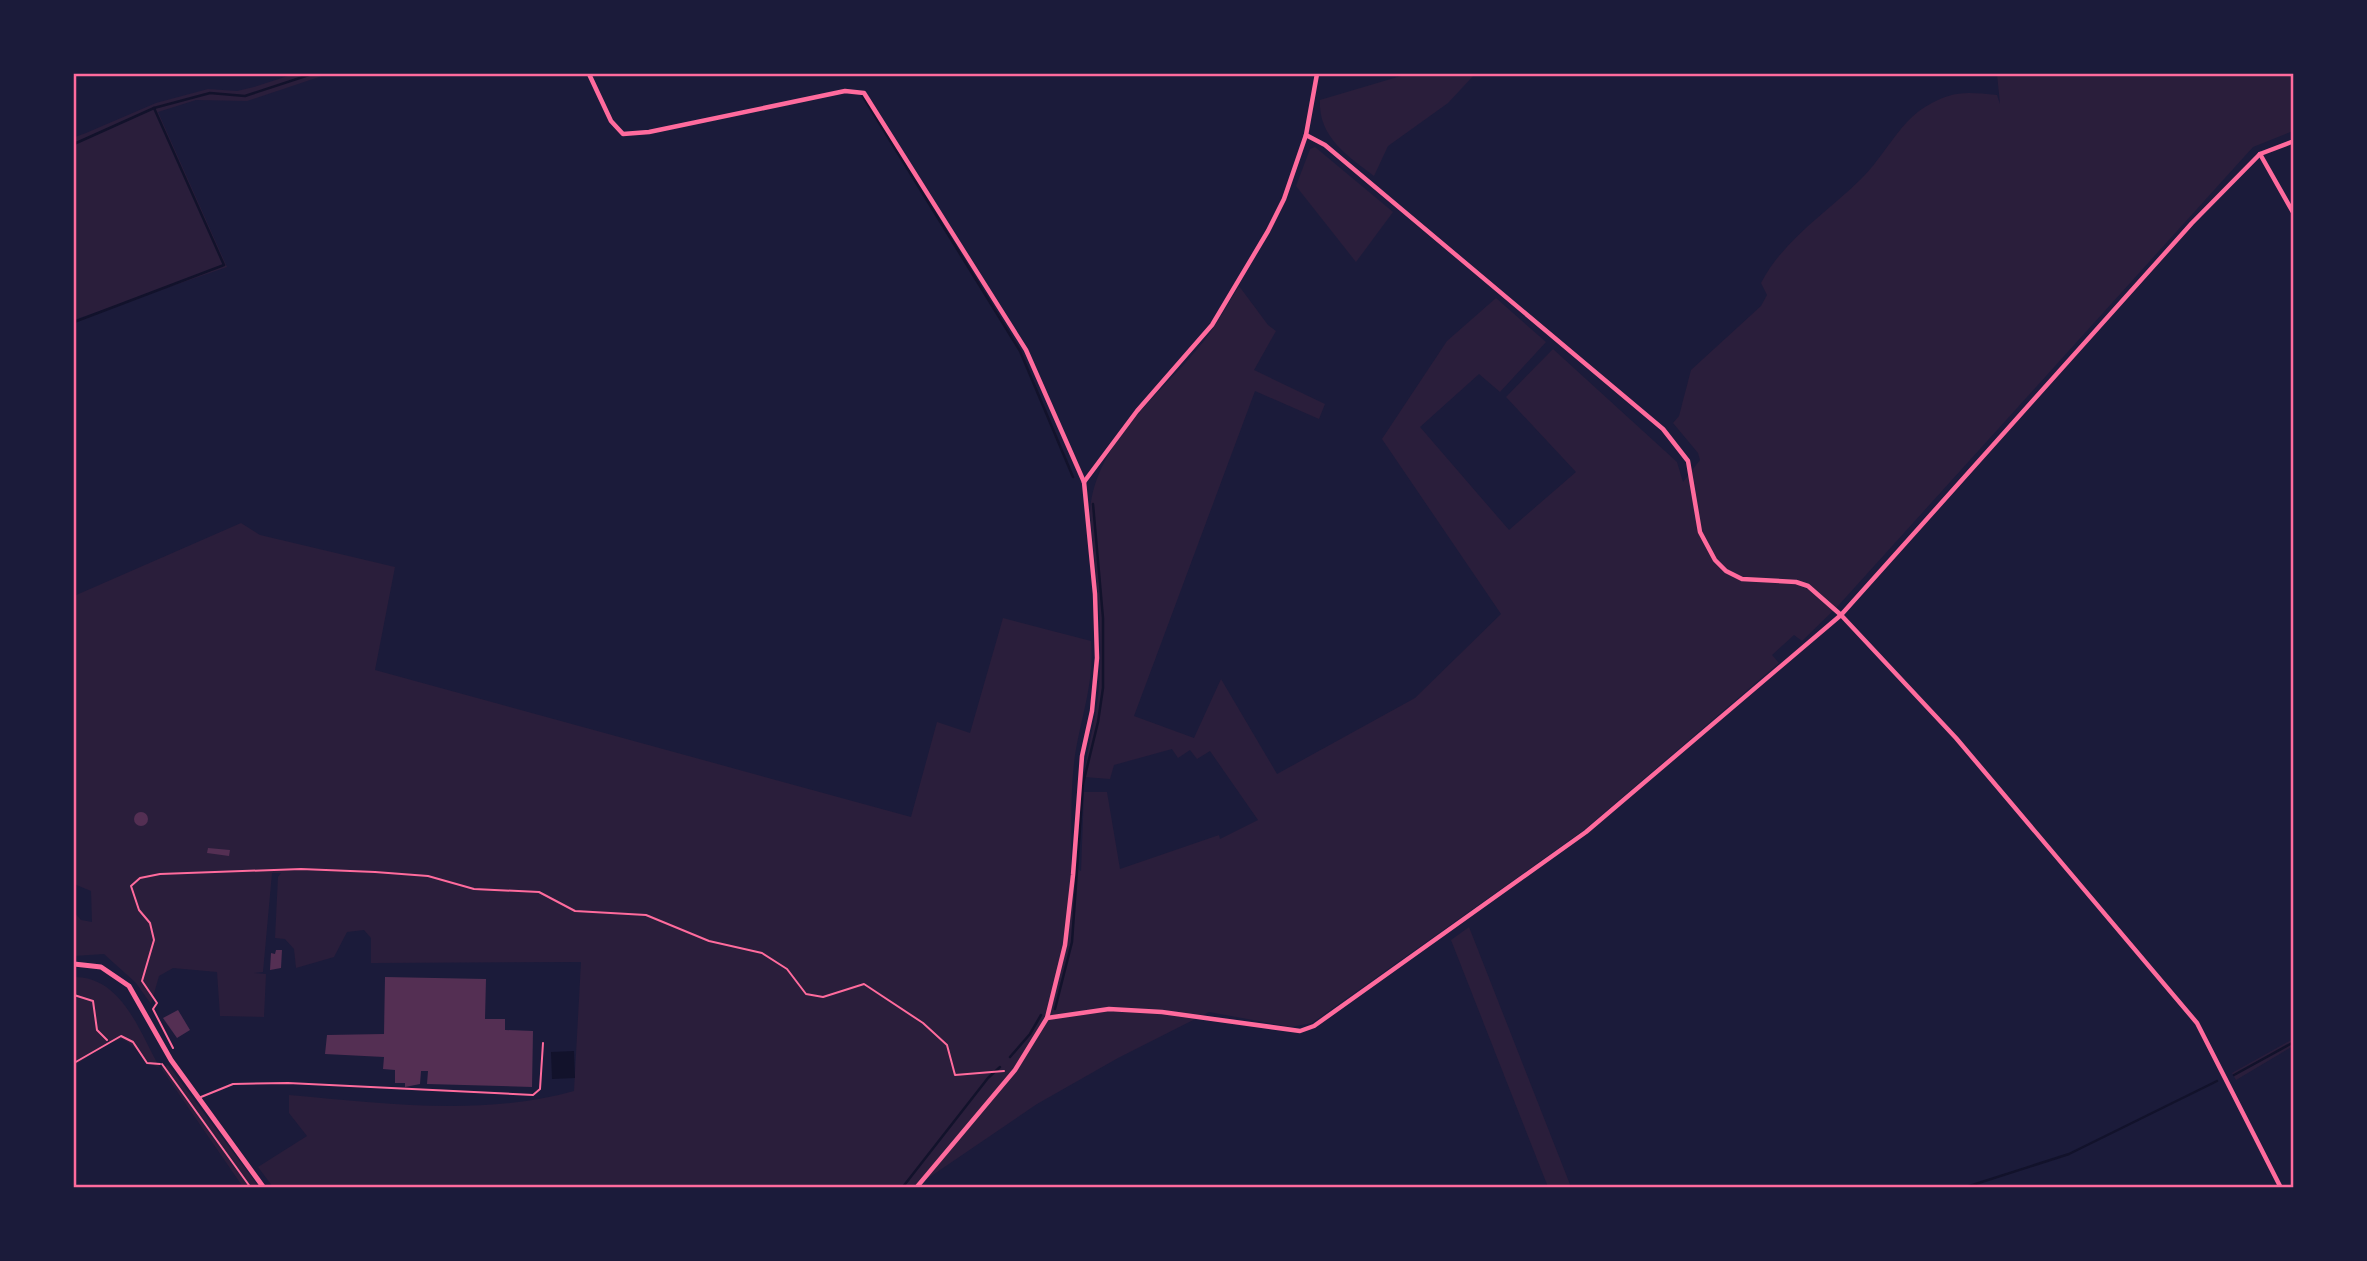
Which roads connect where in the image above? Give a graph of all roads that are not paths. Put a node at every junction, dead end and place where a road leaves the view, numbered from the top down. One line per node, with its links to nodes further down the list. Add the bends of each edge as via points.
1 (589, 74): 7 (street, via 611,121 623,134 845,91 864,93 1026,349)
2 (1317, 74): 3 (street)
3 (1306, 135): 7 (street, via 1277,214 1212,325 1137,411); 8 (street, via 1325,145 1663,429 1688,461 1700,533 1726,571 1752,581 1808,586)
4 (2294, 141): 5 (street)
5 (2260, 154): 6 (street); 8 (street, via 2192,223)
6 (2294, 214)
7 (1084, 482): 10 (street, via 1097,658 1082,756 1065,944)
8 (1841, 615): 10 (street, via 1586,832 1314,1026 1292,1030 1109,1009); 15 (street, via 1962,745 2197,1023)
9 (74, 964): 12 (street, via 101,967 129,986)
10 (1047, 1018): 14 (street, via 1015,1070)
11 (543, 1043): 12 (lane, via 540,1089 533,1095 233,1083)
12 (199, 1098): 13 (street)
13 (264, 1188)
14 (916, 1188)
15 (2281, 1188)

